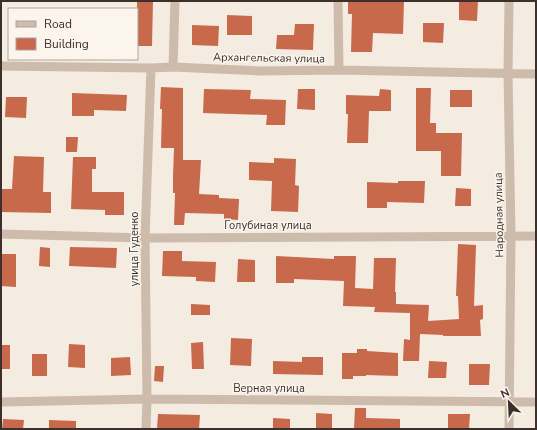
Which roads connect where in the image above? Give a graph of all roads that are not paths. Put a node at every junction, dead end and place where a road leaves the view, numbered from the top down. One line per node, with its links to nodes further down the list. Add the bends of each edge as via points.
1 (175, 1): 5 (street)
2 (338, 1): 7 (street)
3 (509, 1): 8 (street, Народная улица)
4 (1, 66): 6 (street, Архангельская улица)
5 (173, 67): 6 (street, Архангельская улица); 7 (street, Архангельская улица, via 260,71)
6 (151, 68): 13 (street, улица Гуденко)
7 (339, 70): 8 (street, Архангельская улица)
8 (508, 74): 9 (street, Архангельская улица); 11 (street, Народная улица)
9 (536, 74)
10 (1, 234): 13 (street, Голубиная улица)
11 (512, 235): 12 (street, Голубиная улица); 13 (street, Голубиная улица); 16 (street, Народная улица)
12 (536, 236)
13 (145, 238): 14 (street, улица Гуденко)
14 (148, 399): 15 (street, Верная улица); 16 (street, Верная улица); 18 (street, улица Гуденко)
15 (1, 402)
16 (509, 402): 17 (street, Верная улица); 19 (street, Народная улица)
17 (536, 402)
18 (146, 429)
19 (509, 429)

